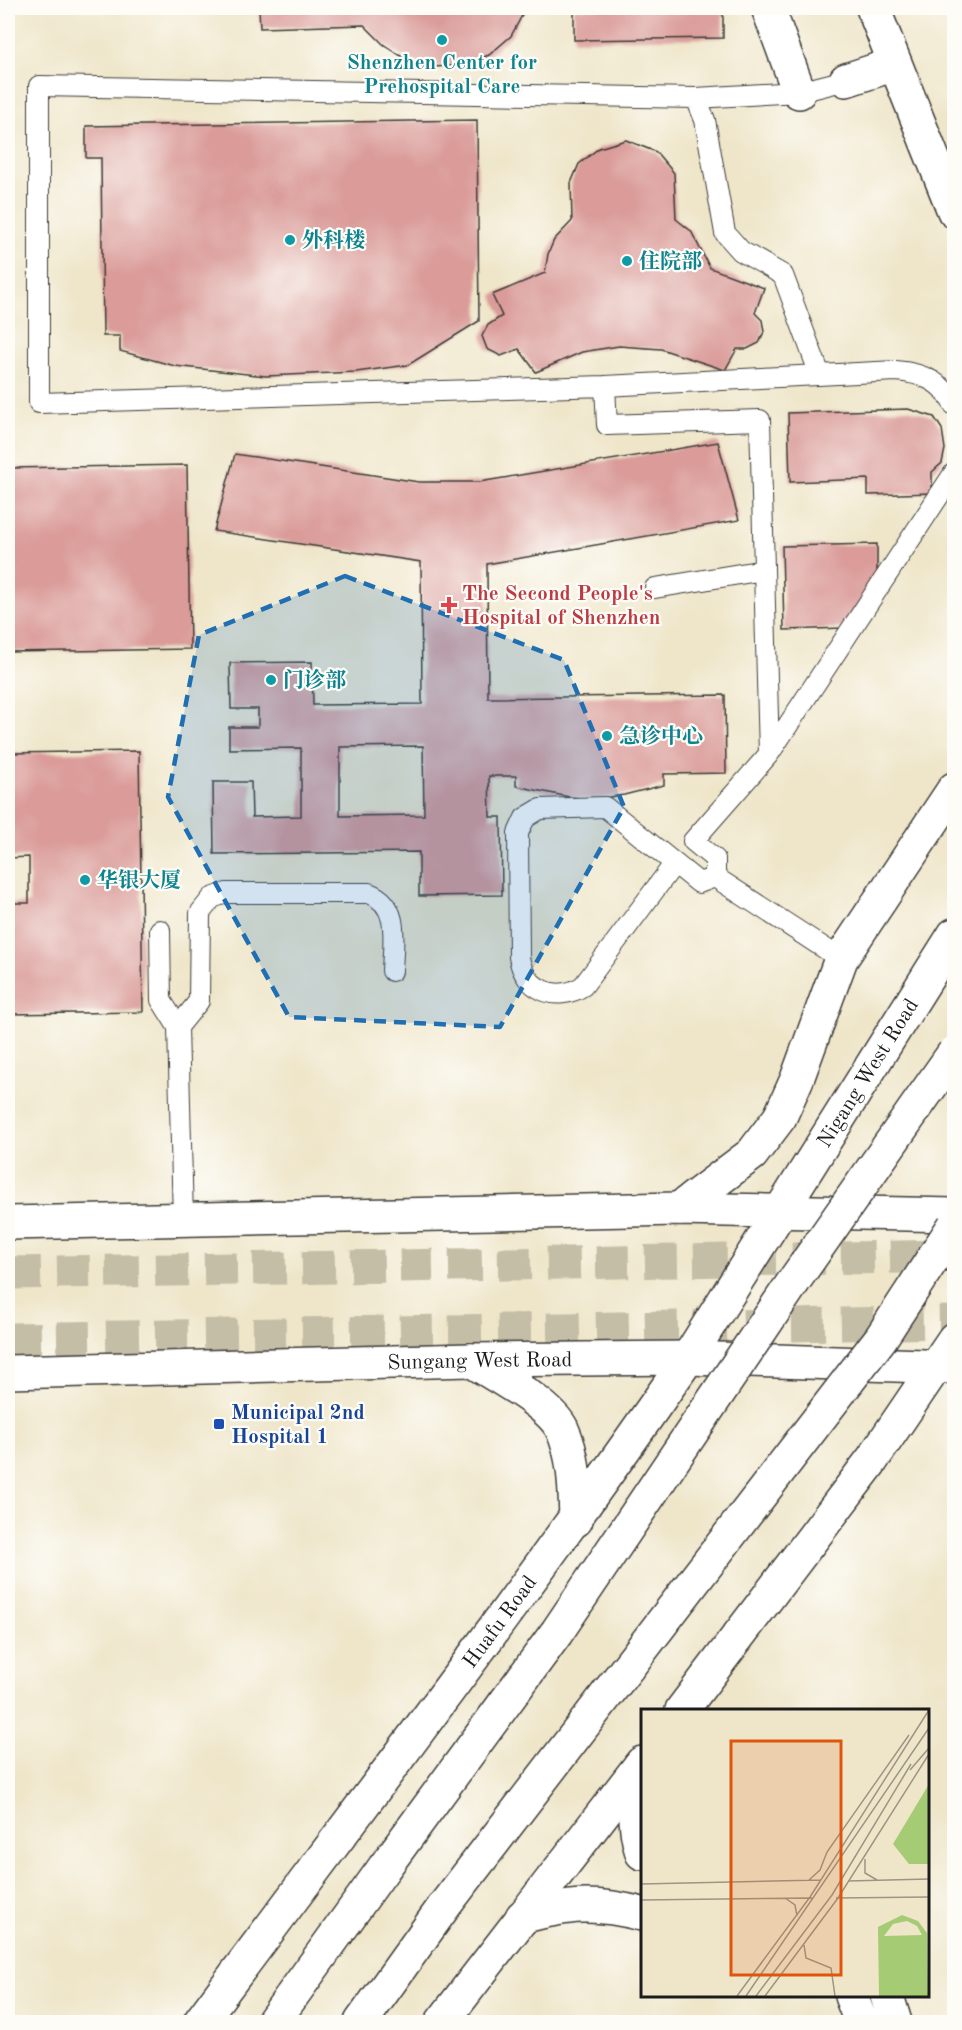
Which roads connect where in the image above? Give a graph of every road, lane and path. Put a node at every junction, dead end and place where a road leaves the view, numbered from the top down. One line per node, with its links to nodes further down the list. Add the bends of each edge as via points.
1 (768, 8): 5 (main road)
2 (873, 8): 3 (main road)
3 (895, 64): 4 (main road); 7 (main road)
4 (846, 80): 5 (lane)
5 (799, 92): 6 (lane)
6 (696, 98): 8 (lane, via 705,120 725,233 741,251 783,275); 9 (lane, via 39,86 39,403)
7 (954, 211)
8 (820, 375): 9 (lane); 10 (lane, via 913,372 942,387)
9 (605, 386): 12 (lane, via 607,425 760,420)
10 (954, 405)
11 (954, 473): 14 (lane)
12 (764, 570): 13 (lane); 14 (lane)
13 (655, 588)
14 (769, 754): 17 (lane, via 693,841 715,860)
15 (954, 789): 20 (main road)
16 (674, 864): 16 (lane, via 605,807 545,807 528,815 518,838 519,957 529,980 542,991 554,994 572,993 583,986); 17 (lane, via 699,883)
17 (715, 877): 20 (lane)
18 (160, 930): 22 (lane, via 161,1000)
19 (954, 935): 25 (main road, Nigang West Road)
20 (841, 959): 24 (main road, via 780,1117 752,1154)
21 (392, 971): 22 (lane, via 392,918 388,906 378,897 366,893 222,894 209,900 199,916 199,1001)
22 (178, 1027): 27 (lane)
23 (954, 1053): 44 (main road, bridge, via 796,1278 557,1632)
24 (679, 1209): 25 (main road); 27 (main road)
25 (780, 1210): 26 (main road); 31 (main road, Huafu Road)
26 (954, 1215)
27 (183, 1220): 28 (main road)
28 (8, 1223)
29 (954, 1226): 45 (main road, bridge, via 881,1338 445,1905)
30 (954, 1339): 33 (main road)
31 (688, 1358): 32 (main road, Sungang West Road); 33 (main road, Sungang West Road); 35 (main road, Huafu Road)
32 (471, 1360): 34 (main road, Sungang West Road); 35 (main road, via 542,1407 561,1428 573,1462)
33 (945, 1367): 36 (main road)
34 (8, 1372)
35 (576, 1520): 43 (main road, Huafu Road)
36 (683, 1709)
37 (641, 1765): 38 (main road, via 635,1797); 40 (main road)
38 (641, 1848)
39 (641, 1914): 40 (main road, via 606,1906 573,1905)
40 (522, 1917): 46 (main road)
41 (852, 1997): 47 (main road)
42 (888, 1997): 48 (main road)
43 (200, 2022)
44 (273, 2022)
45 (361, 2022)
46 (442, 2022)
47 (861, 2022)
48 (895, 2022)

